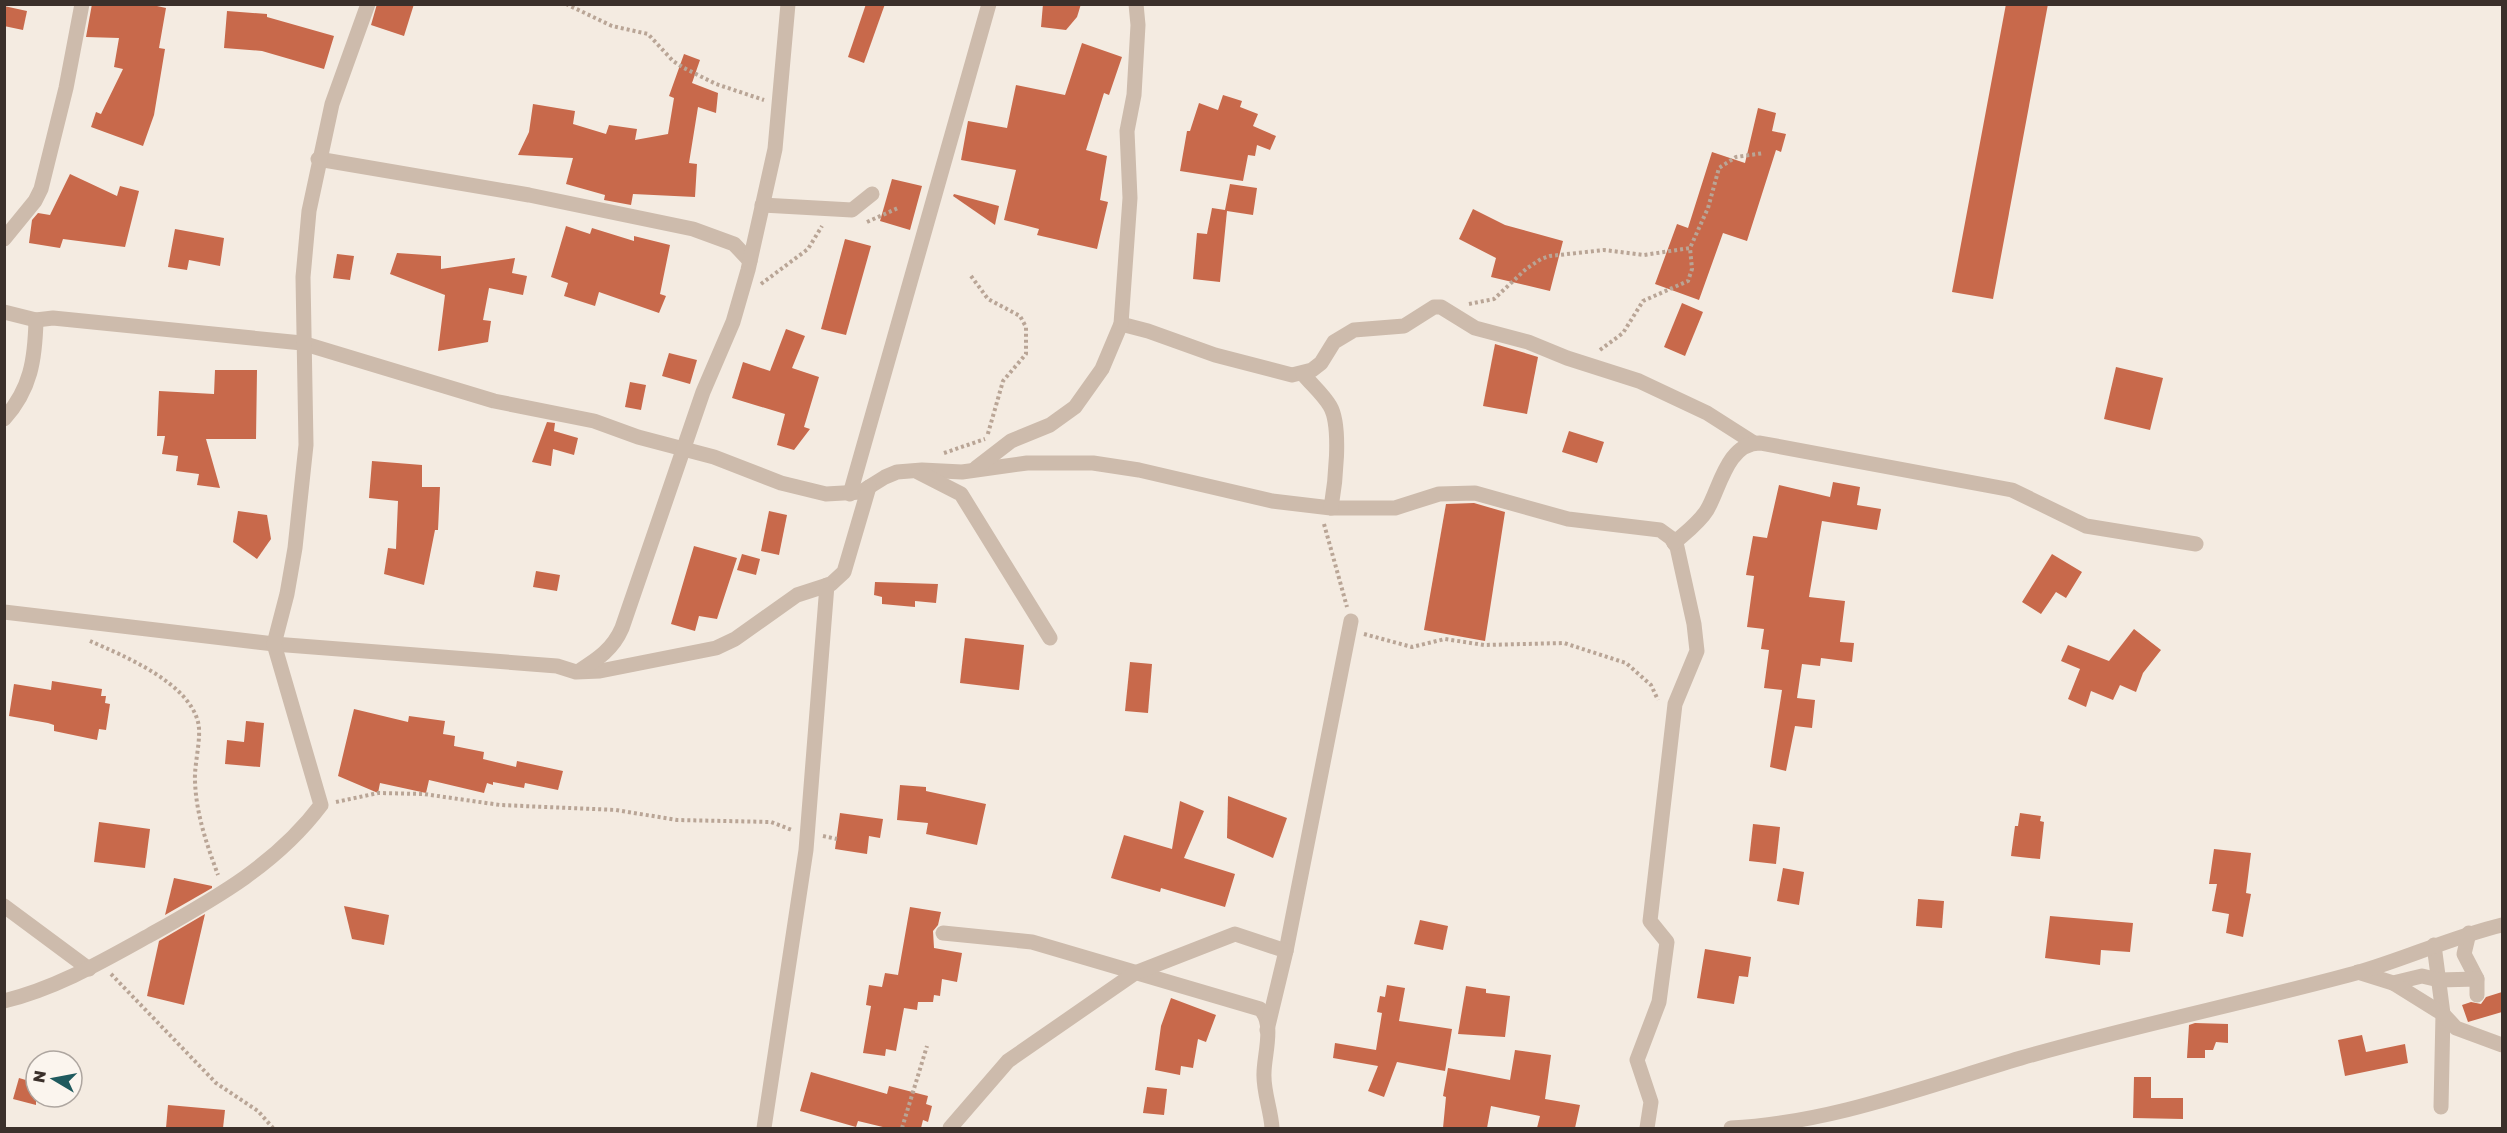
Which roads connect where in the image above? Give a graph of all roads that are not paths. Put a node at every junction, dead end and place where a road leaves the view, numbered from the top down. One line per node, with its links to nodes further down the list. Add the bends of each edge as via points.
1 (82, 4): 9 (street, via 41,189)
2 (368, 4): 6 (street, via 332,104)
3 (788, 4): 8 (street, via 775,149)
4 (989, 4): 22 (street)
5 (1136, 4): 13 (street, via 1134,95 1127,125 1130,198)
6 (318, 159): 10 (street, via 693,228 734,244); 14 (street, via 303,277)
7 (872, 194): 8 (street, via 852,210)
8 (762, 205): 10 (street)
9 (4, 239)
10 (750, 261): 18 (street, via 720,357)
11 (4, 312): 12 (street)
12 (36, 320): 14 (street, via 53,318); 16 (street, via 35,353 28,385)
13 (1121, 324): 15 (street, via 1245,364); 19 (street, via 1102,369 1075,407 1050,425 1011,441)
14 (302, 343): 18 (street, via 494,401 594,421); 30 (street, via 306,445 287,594)
15 (1303, 374): 17 (street, via 1321,363 1334,342 1354,330 1404,326 1434,307 1441,307 1474,328 1542,346 1649,386 1707,413); 23 (street, via 1330,405 1334,419 1335,487)
16 (4, 419)
17 (1754, 443): 24 (street, via 1732,459 1705,513); 25 (street, via 2013,490 2086,526)
18 (682, 450): 22 (street, via 714,457 797,488); 31 (street, via 617,640 602,656)
19 (974, 469): 20 (street); 23 (street, via 1028,463 1093,463 1272,501)
20 (915, 471): 21 (street, via 890,474); 29 (street, via 961,494)
21 (869, 487): 22 (street); 26 (street, via 844,572)
22 (850, 494)
23 (1324, 507): 24 (street, via 1395,508 1439,494 1475,493 1568,519 1650,527 1666,533)
24 (1674, 543): 51 (street, via 1697,651 1675,704 1651,910 1650,921 1667,942 1659,1002 1637,1060 1652,1102)
25 (2196, 544)
26 (826, 585): 31 (street, via 797,595 716,648); 48 (street, via 807,833)
27 (4, 612): 30 (street)
28 (1351, 621): 37 (street)
29 (1050, 638)
30 (274, 644): 31 (street, via 556,666); 38 (street, via 321,806 263,867)
31 (576, 672)
32 (4, 906): 38 (street)
33 (2502, 925): 35 (street)
34 (943, 933): 40 (street, via 1032,942)
35 (2469, 933): 36 (street); 41 (street, via 2464,954 2477,987)
36 (2434, 945): 39 (street); 41 (street)
37 (1286, 951): 40 (street, via 1235,934); 45 (street)
38 (95, 966): 43 (street, via 36,993)
39 (2358, 972): 42 (street); 52 (street, via 2108,1033 1890,1099 1795,1121)
40 (1134, 973): 45 (street, via 1255,1006 1264,1013); 49 (street, via 1008,1061)
41 (2439, 980): 42 (street, via 2422,976); 44 (street)
42 (2393, 983): 44 (street)
43 (4, 1001)
44 (2443, 1014): 46 (street, via 2456,1028); 47 (street)
45 (1267, 1030): 50 (street, via 1264,1073)
46 (2502, 1045)
47 (2440, 1107)
48 (764, 1128)
49 (950, 1128)
50 (1272, 1128)
51 (1647, 1128)
52 (1731, 1128)

